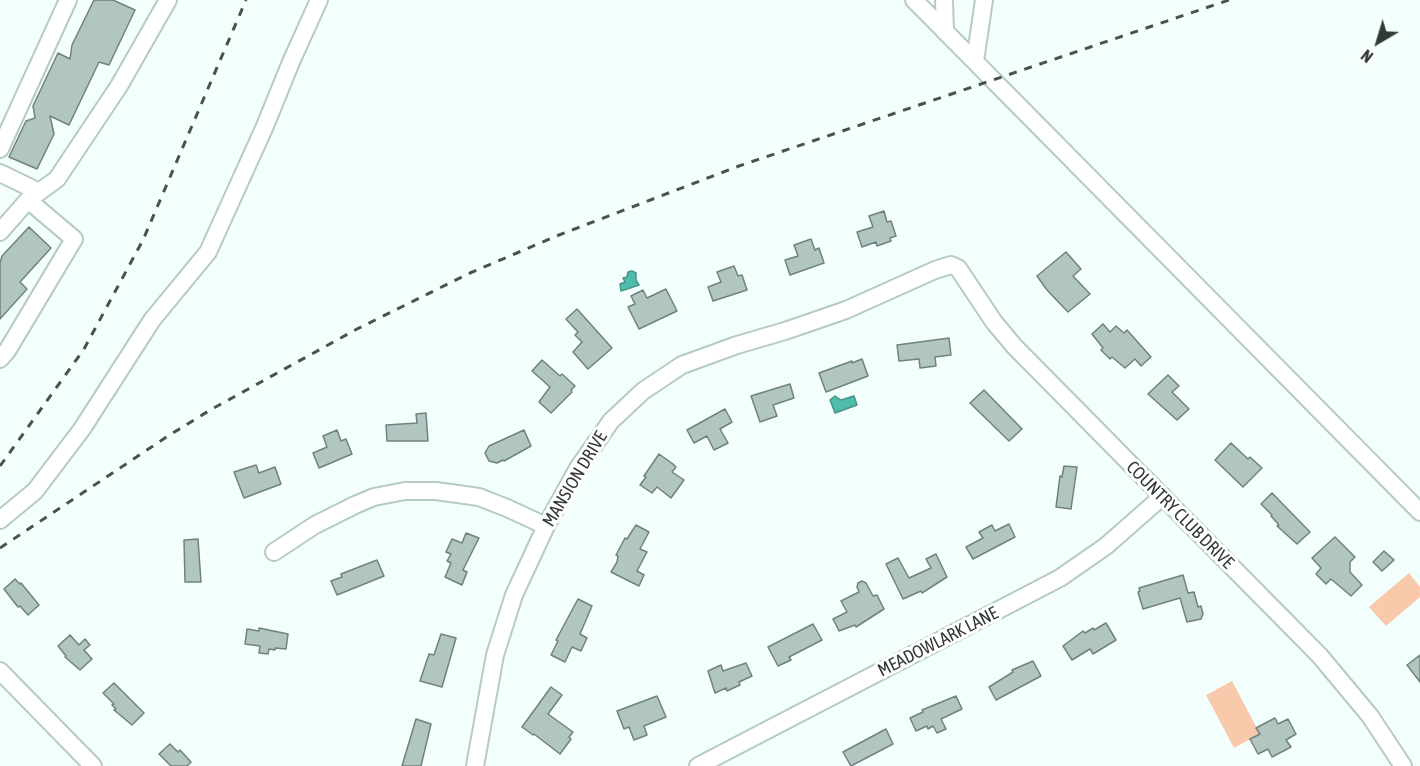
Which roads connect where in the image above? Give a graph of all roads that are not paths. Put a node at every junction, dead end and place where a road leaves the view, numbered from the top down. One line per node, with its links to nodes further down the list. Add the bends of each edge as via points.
1 (69, 0): 9 (street)
2 (168, 0): 11 (street, via 119,86 57,179)
3 (319, 0): 17 (street, via 208,252 152,320 82,429 35,491)
4 (914, 0): 7 (street)
5 (944, 0): 7 (street)
6 (984, 0): 8 (street)
7 (945, 32): 8 (street)
8 (975, 61): 16 (street)
9 (0, 148)
10 (0, 173): 11 (street)
11 (34, 196): 12 (street); 14 (street, via 74,240)
12 (0, 232)
13 (955, 266): 15 (street, COUNTRY CLUB DRIVE, via 1014,346); 18 (street, MANSION DRIVE, via 945,266 846,310 704,356 670,372 611,421 578,468)
14 (0, 359)
15 (1163, 496): 23 (street, MEADOWLARK LANE, via 1106,546 1044,587); 24 (street, COUNTRY CLUB DRIVE, via 1338,676 1376,724)
16 (1420, 512)
17 (0, 520)
18 (546, 526): 19 (street, via 479,497 405,491 356,505 315,525); 22 (street, MANSION DRIVE, via 501,630)
19 (274, 552)
20 (0, 671): 21 (street)
21 (93, 766)
22 (475, 766)
23 (698, 766)
24 (1402, 766)

